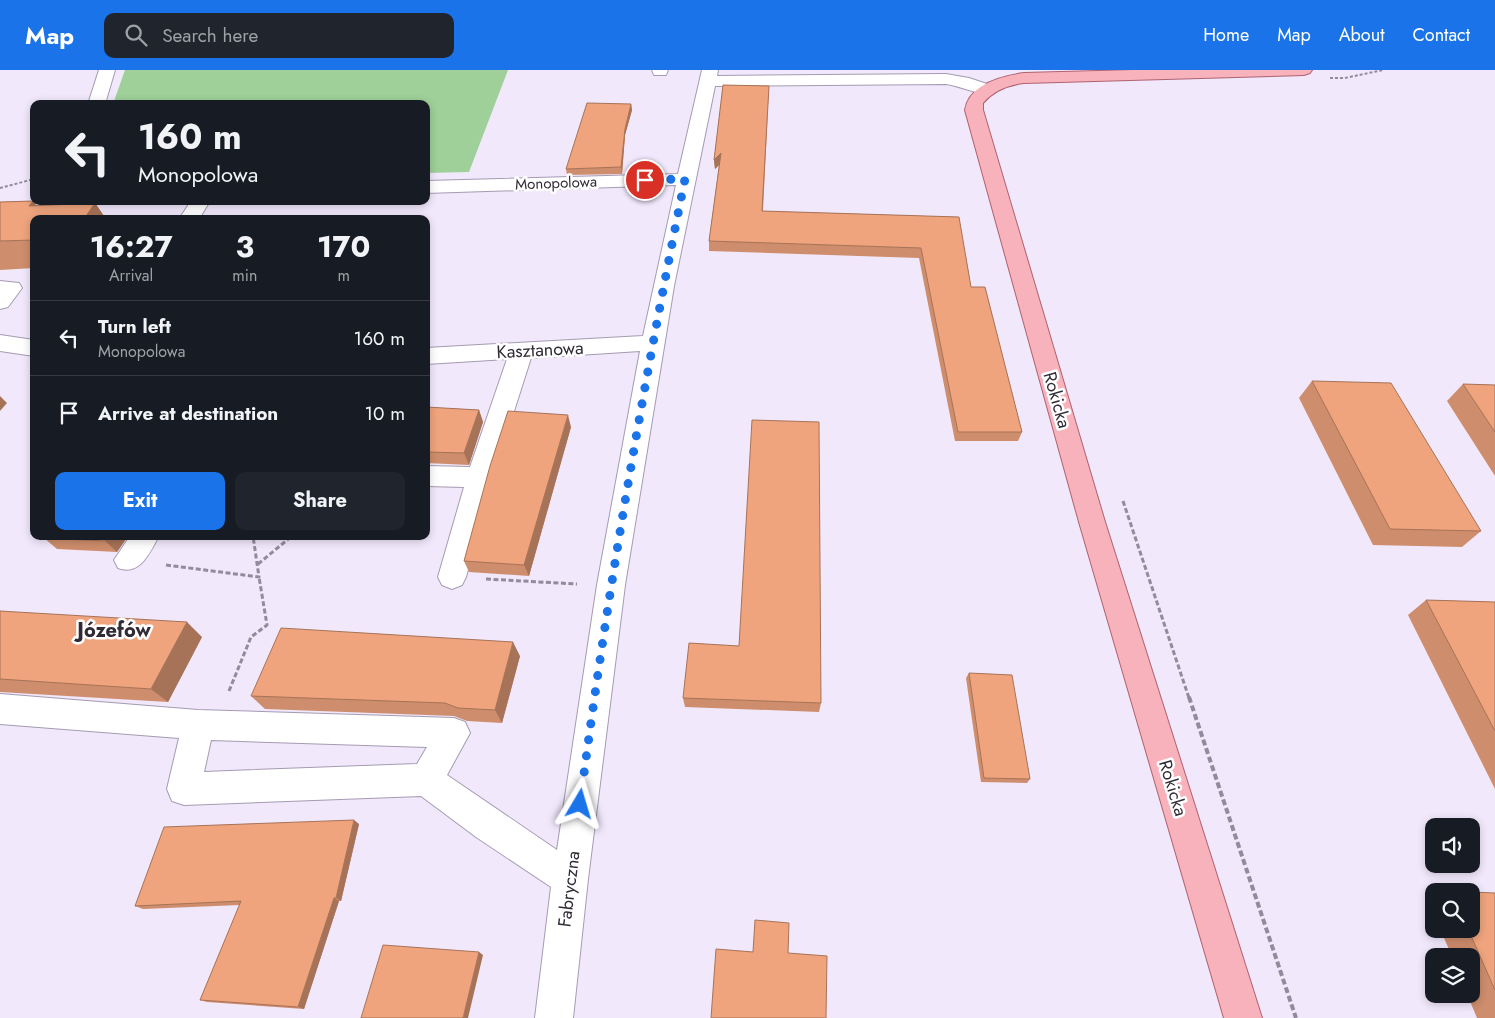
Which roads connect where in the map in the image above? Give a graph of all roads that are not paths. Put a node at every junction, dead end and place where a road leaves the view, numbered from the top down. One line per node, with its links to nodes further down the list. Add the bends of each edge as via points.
1 (107, 70): 6 (street)
2 (1304, 70): 5 (main road, via 1024,78)
3 (709, 75): 4 (street, Fabryczna); 7 (street, Fabryczna)
4 (948, 75): 5 (street, Fabryczna)
5 (987, 90): 26 (main road, Rokicka, via 975,102 976,121 1092,522)
6 (97, 100)
7 (685, 179): 8 (street, Monopolowa); 11 (street, Fabryczna)
8 (430, 187)
9 (0, 288): 10 (street, via 11,288)
10 (0, 302)
11 (654, 343): 14 (street, Kasztanowa); 24 (street, Fabryczna, via 610,585)
12 (0, 344): 13 (street)
13 (30, 348)
14 (522, 350): 15 (street, Kasztanowa); 17 (street)
15 (430, 356)
16 (430, 476): 17 (street)
17 (480, 477): 20 (street)
18 (142, 540): 19 (street)
19 (128, 560)
20 (452, 577)
21 (0, 709): 22 (street)
22 (207, 725): 23 (street, via 454,733); 23 (street, via 184,789)
23 (426, 780): 24 (street)
24 (570, 879): 25 (street, Fabryczna)
25 (554, 1018)
26 (1243, 1018)

